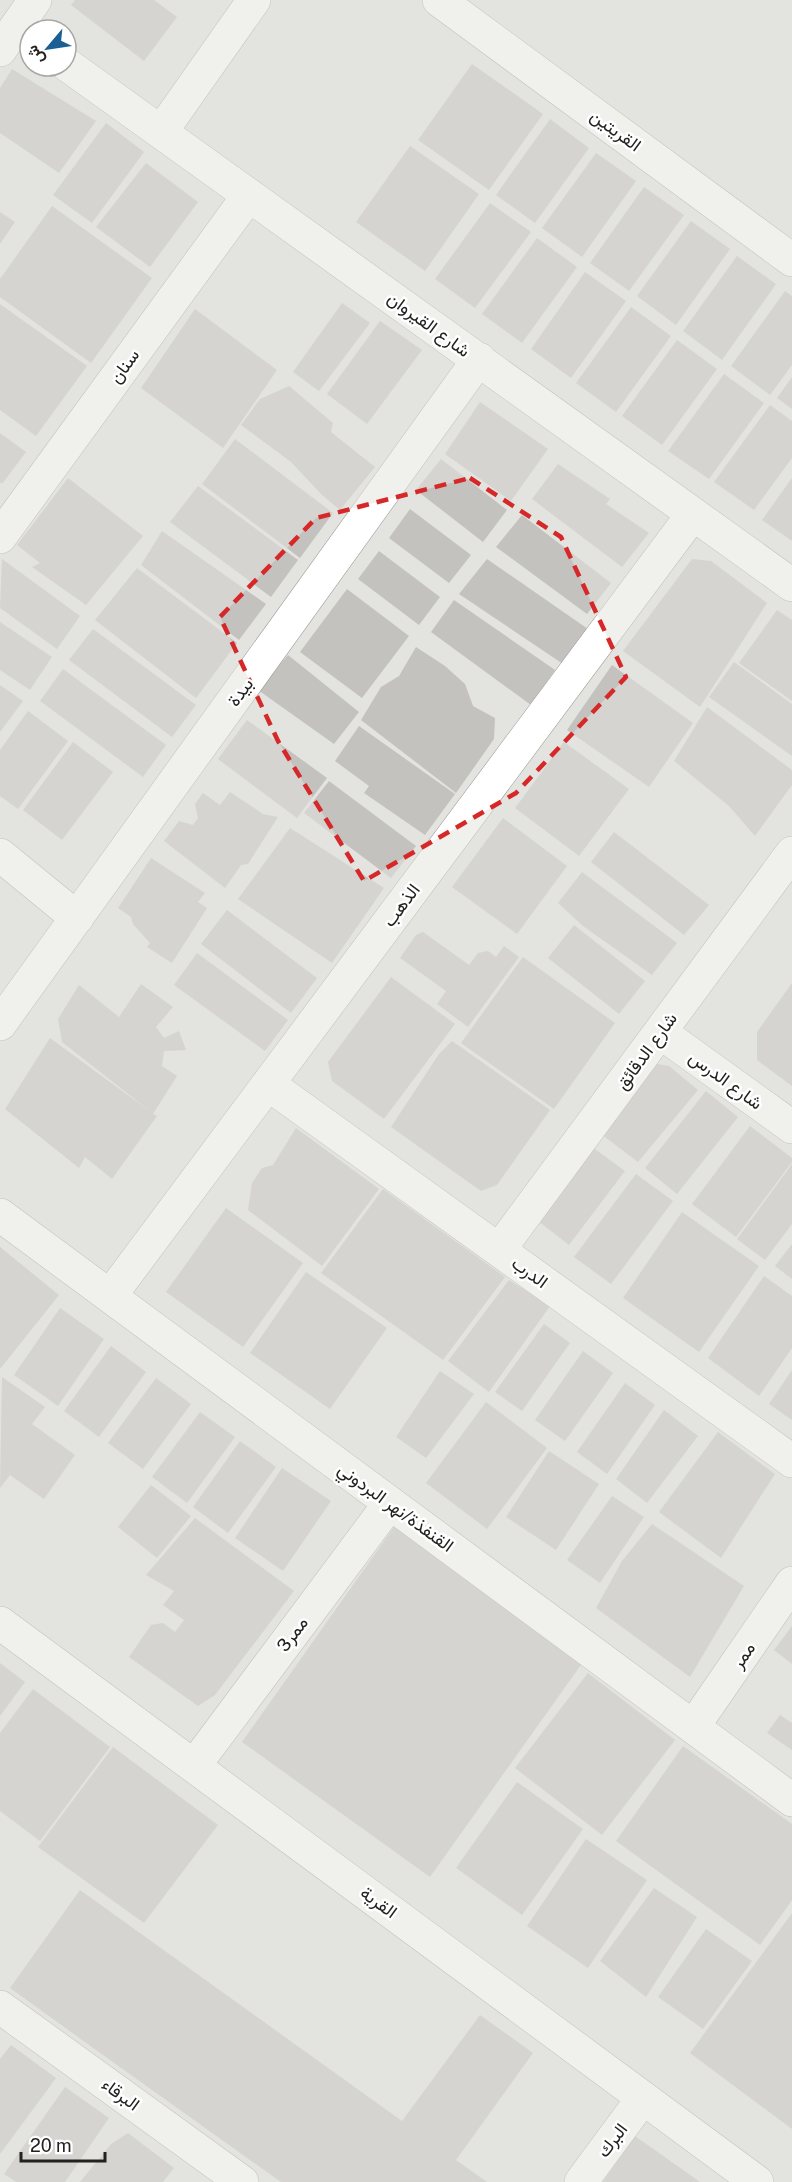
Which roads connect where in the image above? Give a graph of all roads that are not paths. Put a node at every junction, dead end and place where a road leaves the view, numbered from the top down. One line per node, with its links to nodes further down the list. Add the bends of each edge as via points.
1 (35, 0): 4 (street)
2 (254, 0): 6 (street)
3 (439, 0): 8 (street, القريتين)
4 (15, 38)
5 (78, 73): 6 (street, شارع القيروان)
6 (161, 132): 7 (street, شارع القيروان)
7 (249, 195): 9 (street, شارع القيروان); 11 (street, سنان)
8 (792, 260)
9 (479, 359): 10 (street, شارع القيروان); 15 (street, بيدة)
10 (693, 514): 12 (street, شارع القيروان); 18 (street, الذهب)
11 (0, 537)
12 (792, 585)
13 (792, 853): 17 (street, شارع الدقائق)
14 (0, 855): 15 (street)
15 (77, 918): 16 (street, بيدة)
16 (0, 1024)
17 (660, 1032): 19 (street, شارع الدرس); 21 (street, شارع الدقائق)
18 (268, 1084): 21 (street, الدرب); 22 (street, الذهب)
19 (792, 1127)
20 (0, 1215): 22 (street, القنفذة/نهر البردوني)
21 (499, 1250): 23 (street, الدرب)
22 (110, 1296): 24 (street, القنفذة/نهر البردوني)
23 (792, 1461)
24 (390, 1503): 27 (street, القنفذة/نهر البردوني); 28 (street, ممر3)
25 (792, 1583): 27 (street, ممر)
26 (0, 1623): 28 (street, القرية)
27 (693, 1727): 29 (street, القنفذة/نهر البردوني)
28 (194, 1766): 31 (street, القرية)
29 (792, 1800)
30 (0, 2007): 32 (street, البرقاء)
31 (643, 2098): 33 (street, البرك); 34 (street, القرية)
32 (242, 2182)
33 (580, 2182)
34 (758, 2182)

